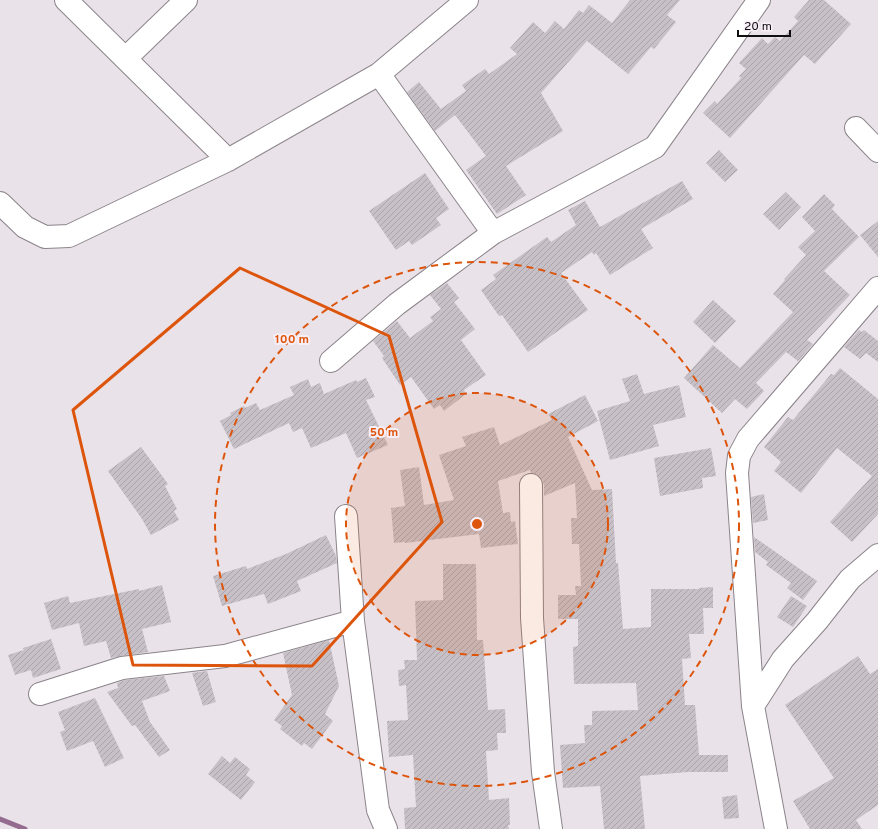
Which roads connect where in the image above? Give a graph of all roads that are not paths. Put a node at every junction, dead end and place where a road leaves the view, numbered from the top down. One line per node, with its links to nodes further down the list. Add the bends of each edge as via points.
1 (66, 0): 5 (street)
2 (186, 0): 5 (street)
3 (467, 0): 6 (street)
4 (759, 0): 11 (street, via 656,147)
5 (126, 58): 9 (street)
6 (379, 74): 9 (street); 11 (street)
7 (856, 128): 8 (street)
8 (878, 152)
9 (228, 160): 10 (street, via 68,236 45,236 24,227)
10 (0, 203)
11 (493, 233): 13 (street, via 397,304)
12 (878, 288): 19 (street, via 748,439 739,456 737,473)
13 (331, 360)
14 (531, 484): 21 (street, via 532,618 543,772)
15 (346, 516): 17 (street)
16 (875, 563): 19 (street, via 850,579 783,660)
17 (354, 621): 18 (street, via 225,656 122,668); 20 (street, via 378,810)
18 (40, 694)
19 (753, 706): 22 (street)
20 (386, 829)
21 (551, 829)
22 (776, 829)

